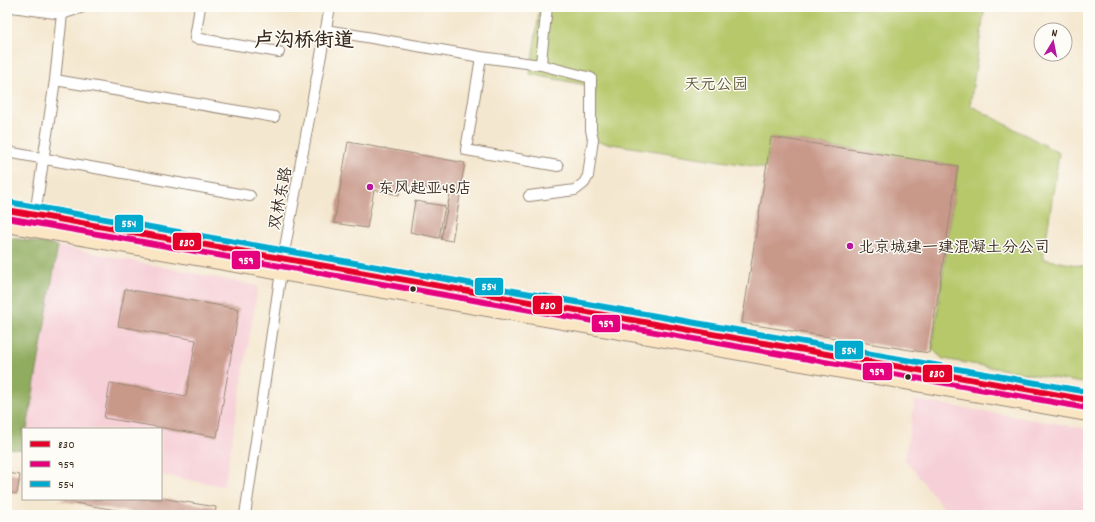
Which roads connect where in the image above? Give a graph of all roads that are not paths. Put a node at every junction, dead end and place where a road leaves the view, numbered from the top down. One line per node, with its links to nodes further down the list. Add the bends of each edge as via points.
1 (12, 7): 6 (street)
2 (83, 7): 6 (street)
3 (200, 7): 8 (street, via 195,38)
4 (330, 7): 7 (street, 双林东路)
5 (548, 7): 10 (street)
6 (62, 14): 11 (street)
7 (326, 30): 9 (street); 21 (street, 双林东路)
8 (279, 52)
9 (481, 57): 10 (street); 15 (street, via 466,150)
10 (541, 65): 17 (street, via 591,78 593,139 588,176 580,187 575,190)
11 (55, 80): 12 (street); 14 (street)
12 (274, 117)
13 (7, 152): 14 (street)
14 (44, 159): 16 (street); 19 (street)
15 (558, 166)
16 (250, 196)
17 (529, 196)
18 (7, 210): 19 (street)
19 (35, 215): 21 (street)
20 (7, 225): 22 (street)
21 (283, 258): 22 (street, 双林东路); 23 (street)
22 (281, 272): 24 (street); 25 (street, 双林东路)
23 (1088, 400)
24 (1088, 414)
25 (246, 515)

